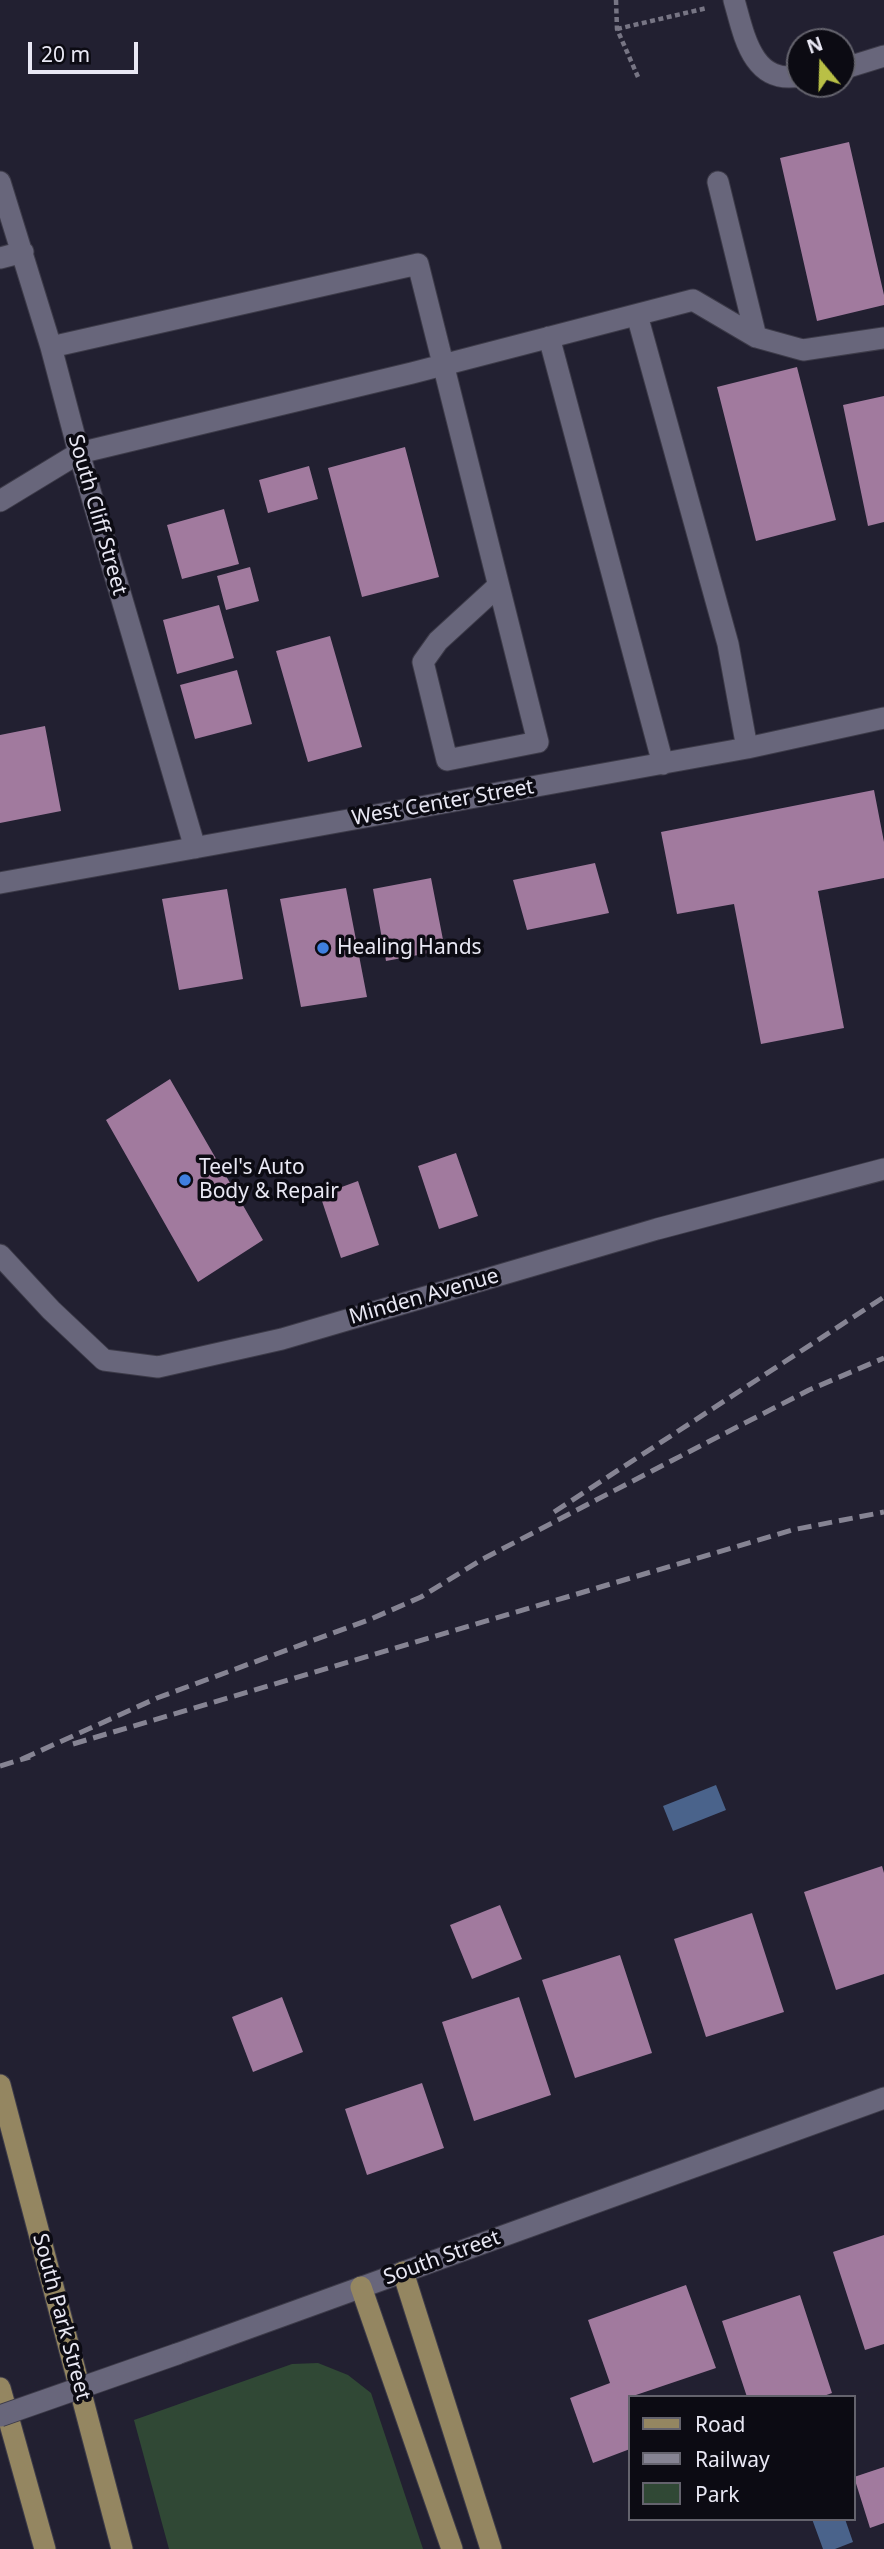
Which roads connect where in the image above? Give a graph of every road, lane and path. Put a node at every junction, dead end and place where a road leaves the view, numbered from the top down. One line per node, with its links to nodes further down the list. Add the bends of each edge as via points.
1 (616, 0): 3 (path)
2 (735, 1): 3 (path); 7 (street, via 751,55 769,73)
3 (617, 29): 6 (path)
4 (884, 55): 5 (street)
5 (856, 64)
6 (638, 77)
7 (786, 77)
8 (0, 182): 10 (street, South Cliff Street)
9 (718, 182): 14 (street)
10 (23, 252): 11 (street); 16 (street, South Cliff Street)
11 (0, 258)
12 (637, 315): 13 (street); 14 (street, via 693,300); 22 (street, via 728,644)
13 (549, 337): 17 (street); 23 (street)
14 (755, 337): 15 (street, via 803,350)
15 (884, 338)
16 (51, 347): 17 (street, via 418,264); 18 (street, South Cliff Street)
17 (442, 366): 18 (street); 20 (street)
18 (79, 453): 19 (street); 24 (street, South Cliff Street)
19 (0, 501)
20 (498, 586): 20 (street, via 423,662 447,760 538,742)
21 (884, 718): 22 (street, West Center Street)
22 (747, 748): 23 (street, West Center Street)
23 (663, 764): 24 (street, West Center Street)
24 (195, 848): 25 (street, West Center Street)
25 (0, 883)
26 (884, 1169): 27 (street, Minden Avenue, via 657,1229 282,1339 158,1367 104,1360)
27 (0, 1255)
28 (0, 2085): 35 (main road, South Park Street)
29 (884, 2098): 30 (street, South Street)
30 (403, 2272): 31 (street, South Street); 37 (main road)
31 (361, 2287): 33 (street, South Street, bridge); 36 (main road)
32 (0, 2388): 34 (main road)
33 (0, 2416)
34 (45, 2549)
35 (122, 2549)
36 (453, 2549)
37 (491, 2549)

